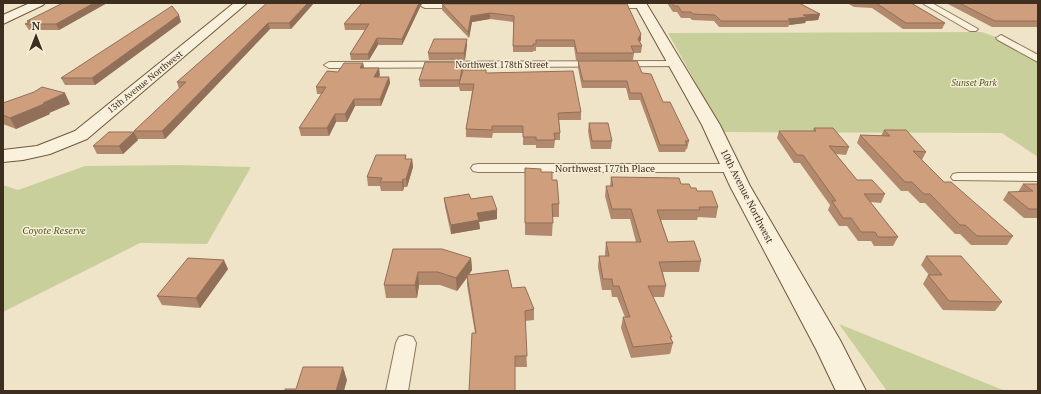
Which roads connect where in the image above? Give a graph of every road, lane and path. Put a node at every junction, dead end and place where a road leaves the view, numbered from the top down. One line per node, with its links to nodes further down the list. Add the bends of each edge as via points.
1 (39, 3): 8 (street)
2 (242, 3): 14 (street, 13th Avenue Northwest, via 81,134 42,151)
3 (926, 3): 9 (street)
4 (641, 5): 7 (street); 12 (street, 10th Avenue Northwest)
5 (425, 6): 6 (street)
6 (472, 6)
7 (603, 6)
8 (3, 20)
9 (973, 30)
10 (1001, 38): 11 (street)
11 (1038, 59)
12 (676, 64): 13 (street, Northwest 178th Street); 16 (street, 10th Avenue Northwest)
13 (329, 65)
14 (3, 156)
15 (478, 168): 16 (street, Northwest 177th Place)
16 (731, 168): 21 (street, 10th Avenue Northwest)
17 (958, 177): 18 (street)
18 (1038, 177)
19 (406, 343): 20 (street)
20 (397, 391)
21 (851, 391)

